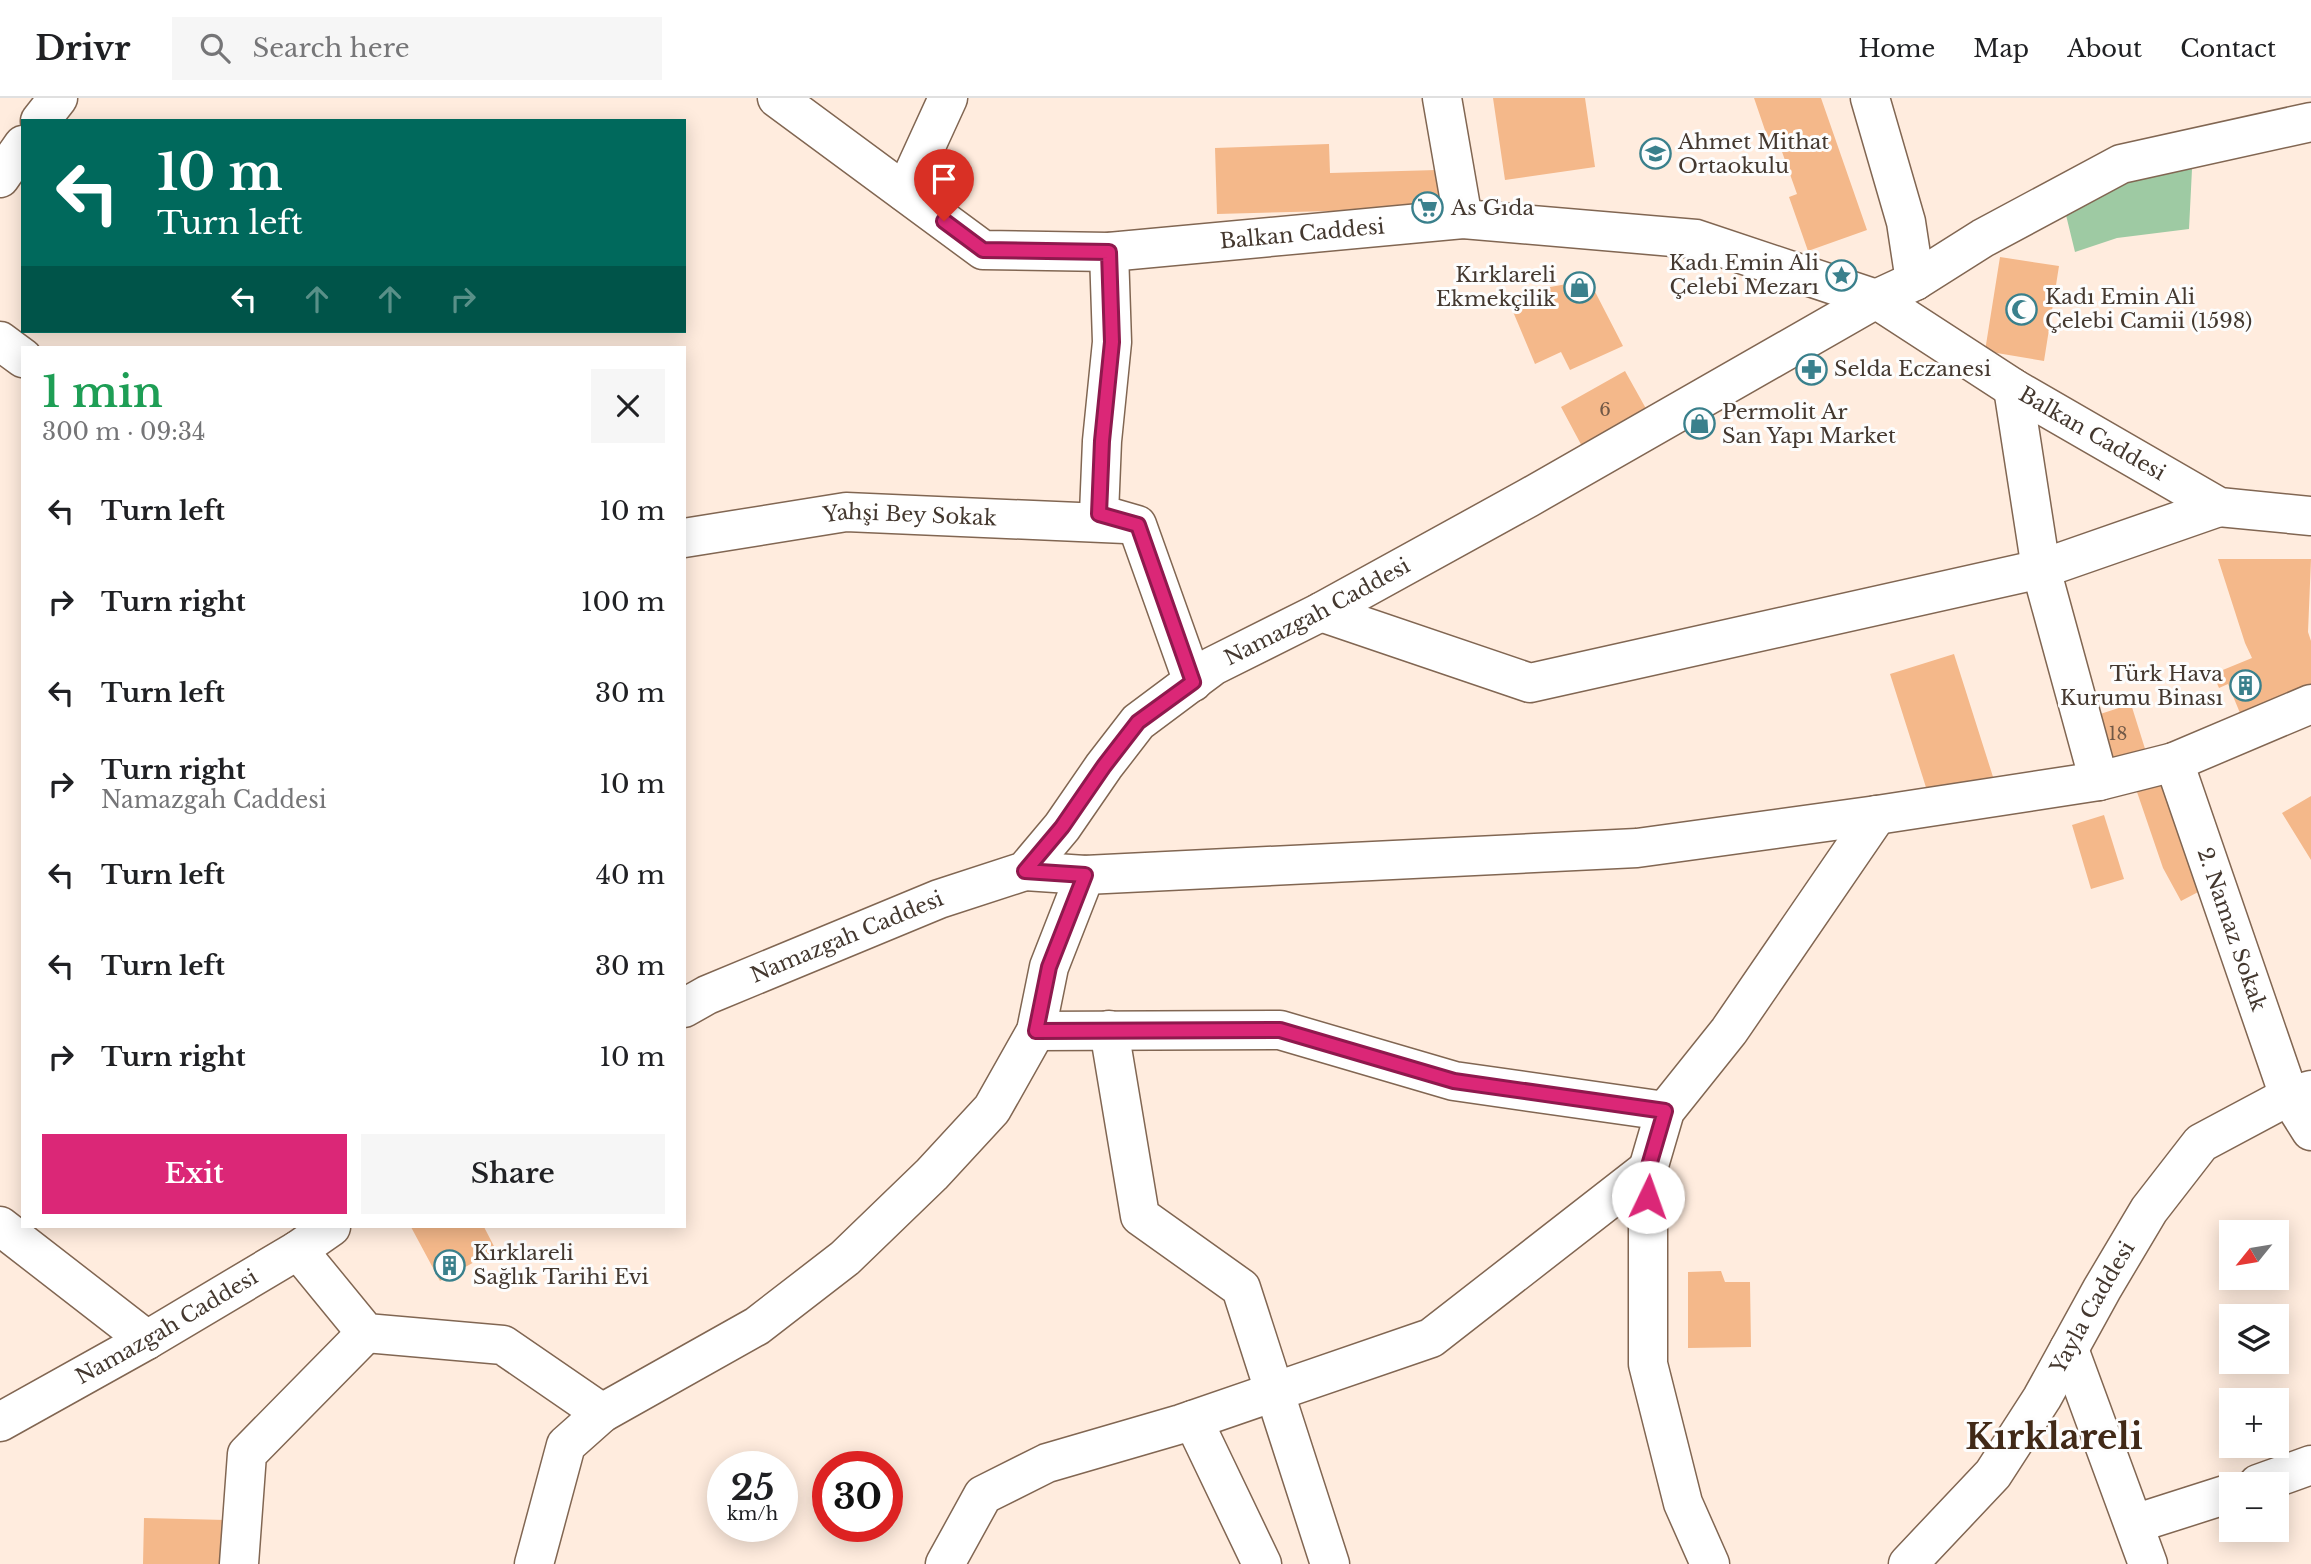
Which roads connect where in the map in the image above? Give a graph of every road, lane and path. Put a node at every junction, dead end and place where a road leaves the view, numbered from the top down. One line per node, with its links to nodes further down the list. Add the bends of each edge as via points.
1 (58, 98): 6 (street)
2 (777, 98): 10 (street, Balkan Caddesi)
3 (947, 98): 10 (street)
4 (1442, 98): 11 (street)
5 (1870, 98): 13 (street, via 1906,222)
6 (42, 119)
7 (2311, 122): 13 (street, Namazgah Caddesi, via 2121,164 1983,237)
8 (21, 148): 9 (street)
9 (0, 178)
10 (905, 192): 12 (street, Balkan Caddesi, via 983,250)
11 (1463, 219): 12 (street, Balkan Caddesi); 14 (street, Balkan Caddesi, via 1696,239)
12 (1109, 252): 20 (street, via 1112,342 1099,514)
13 (1915, 281): 14 (street, Namazgah Caddesi)
14 (1876, 299): 17 (street, Balkan Caddesi); 23 (street, Namazgah Caddesi)
15 (0, 341): 16 (street)
16 (21, 357)
17 (2013, 388): 18 (street, Balkan Caddesi); 22 (street)
18 (2219, 507): 19 (street, Balkan Caddesi); 22 (street)
19 (2311, 516)
20 (1138, 525): 21 (street, Yahşi Bey Sokak, via 846,512); 24 (street)
21 (686, 538)
22 (2041, 569): 23 (street, via 1530,683); 27 (street)
23 (1321, 612): 24 (street, Namazgah Caddesi, via 1213,666)
24 (1193, 682): 29 (street, Namazgah Caddesi, via 1138,722)
25 (2311, 704): 26 (street)
26 (2174, 762): 27 (street); 34 (street, 2. Namaz Sokak)
27 (2099, 781): 28 (street)
28 (1877, 815): 30 (street, via 1637,848); 35 (street, via 1729,1031)
29 (1025, 871): 30 (street); 31 (street, Namazgah Caddesi, via 939,900)
30 (1085, 875): 32 (street, via 1049,967)
31 (686, 1007)
32 (1036, 1031): 33 (street); 45 (street, via 992,1109 845,1258 757,1326)
33 (1109, 1031): 35 (street, via 1280,1030 1454,1081); 44 (street, via 1140,1216 1241,1289)
34 (2300, 1093): 36 (street, 2. Namaz Sokak); 43 (street, Yayla Caddesi, via 2201,1143 2149,1210)
35 (1665, 1111): 37 (street)
36 (2311, 1131)
37 (1648, 1169): 44 (street, via 1431,1339); 57 (street, via 1648,1364 1682,1503)
38 (0, 1226): 42 (street)
39 (330, 1228): 40 (street, Namazgah Caddesi)
40 (298, 1250): 41 (street); 42 (street, Namazgah Caddesi)
41 (366, 1333): 45 (street, via 503,1345); 52 (street, via 247,1454)
42 (147, 1340): 47 (street, Namazgah Caddesi)
43 (2069, 1349): 51 (street); 58 (street, Yayla Caddesi, via 1993,1475)
44 (1273, 1393): 46 (street); 56 (street)
45 (602, 1413): 53 (street, via 565,1445)
46 (1193, 1420): 54 (street, via 1047,1463 983,1495); 55 (street)
47 (0, 1422)
48 (2311, 1465): 49 (street)
49 (2289, 1473)
50 (2219, 1497): 51 (street)
51 (2134, 1524): 59 (street)
52 (239, 1564)
53 (534, 1564)
54 (945, 1564)
55 (1262, 1564)
56 (1330, 1564)
57 (1710, 1564)
58 (1909, 1564)
59 (2148, 1564)

